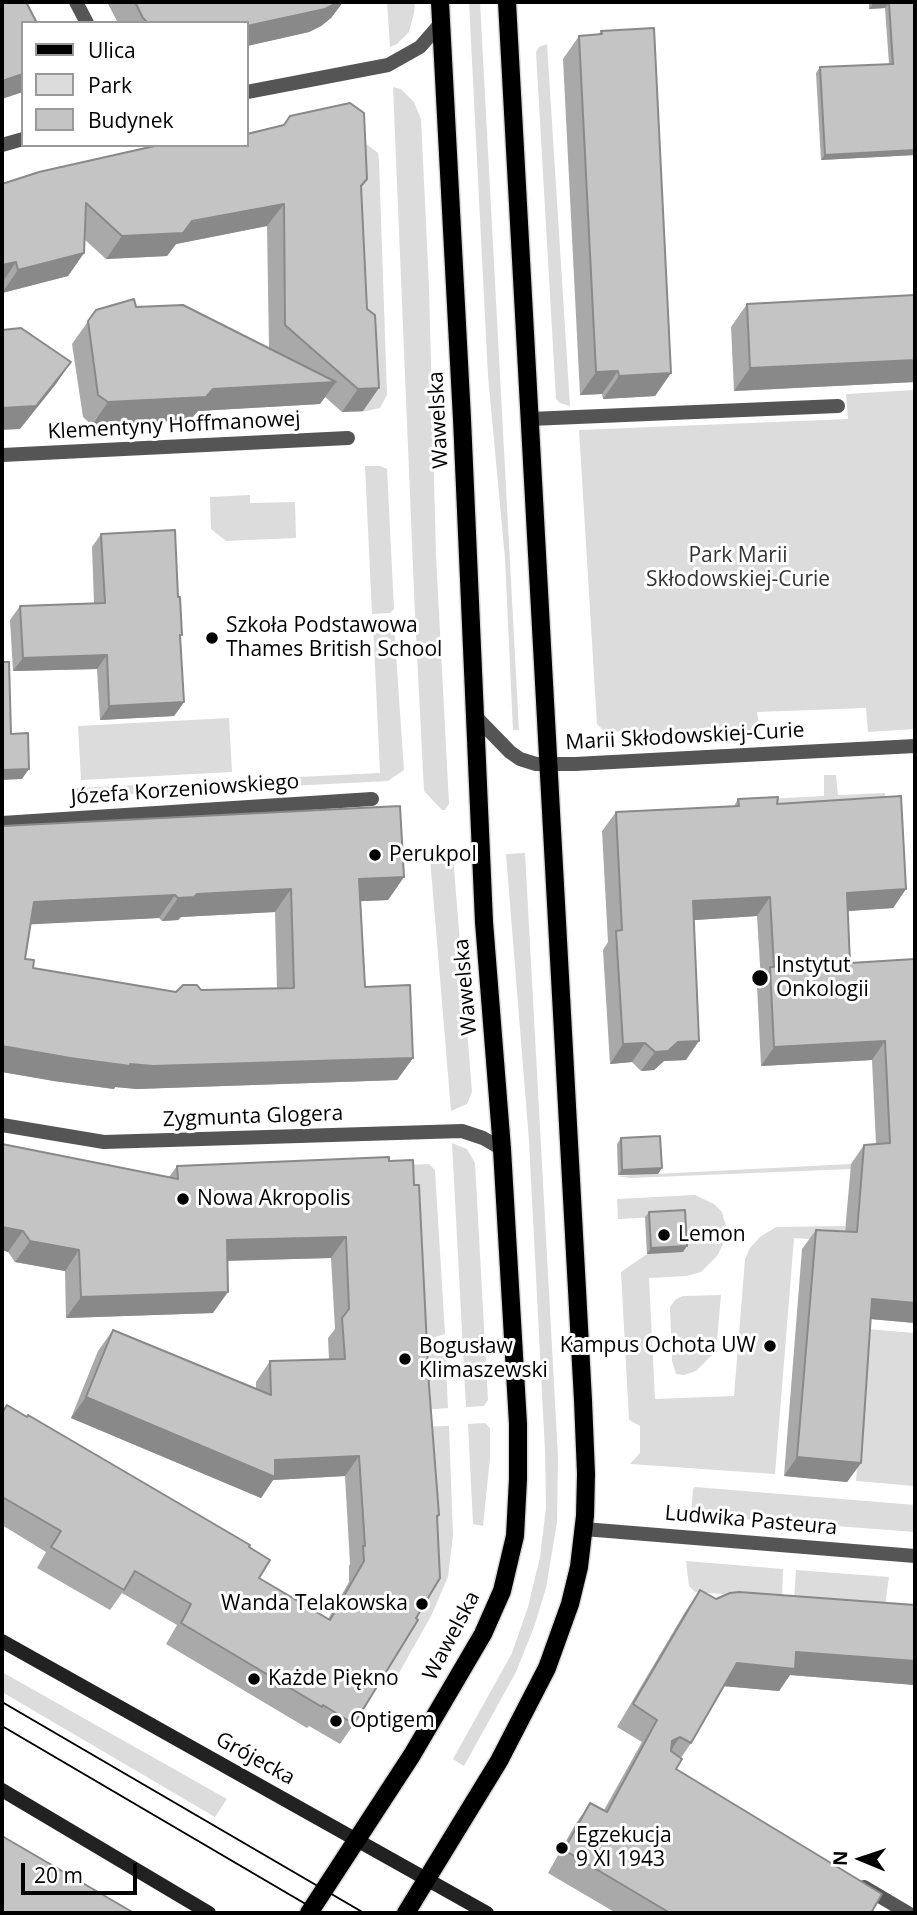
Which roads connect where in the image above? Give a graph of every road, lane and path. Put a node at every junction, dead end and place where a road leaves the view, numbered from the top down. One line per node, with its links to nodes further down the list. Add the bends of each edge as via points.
1 (76, 2): 4 (street)
2 (440, 2): 5 (main road, Wawelska)
3 (507, 2): 10 (main road)
4 (86, 21)
5 (441, 23): 6 (street, via 420,47 388,65); 13 (main road, Wawelska)
6 (248, 92)
7 (21, 140): 8 (street)
8 (2, 145)
9 (838, 406): 10 (street)
10 (530, 419): 15 (main road)
11 (348, 438): 12 (street, Klementyny Hoffmanowej)
12 (2, 455)
13 (475, 716): 15 (street, Marii Skłodowskiej-Curie, via 510,752 527,762); 19 (main road, Wawelska, via 484,922)
14 (915, 747): 15 (street, Marii Skłodowskiej-Curie)
15 (548, 763): 20 (main road, via 583,1400)
16 (372, 799): 17 (street, Józefa Korzeniowskiego)
17 (2, 823)
18 (2, 1125): 19 (street, Zygmunta Glogera, via 104,1142 463,1131)
19 (502, 1149): 24 (main road, Wawelska, via 518,1424 515,1536 502,1591 483,1634)
20 (584, 1530): 21 (street, Ludwika Pasteura); 25 (main road, via 570,1604 547,1668 499,1760)
21 (915, 1556)
22 (2, 1641): 24 (main road, Grójecka)
23 (2, 1790): 27 (main road)
24 (356, 1840): 25 (main road, Grójecka); 28 (main road, Wawelska)
25 (427, 1880): 29 (main road); 30 (main road, Grójecka)
26 (851, 1880): 31 (street)
27 (209, 1913)
28 (309, 1913)
29 (406, 1913)
30 (487, 1913)
31 (908, 1913)

